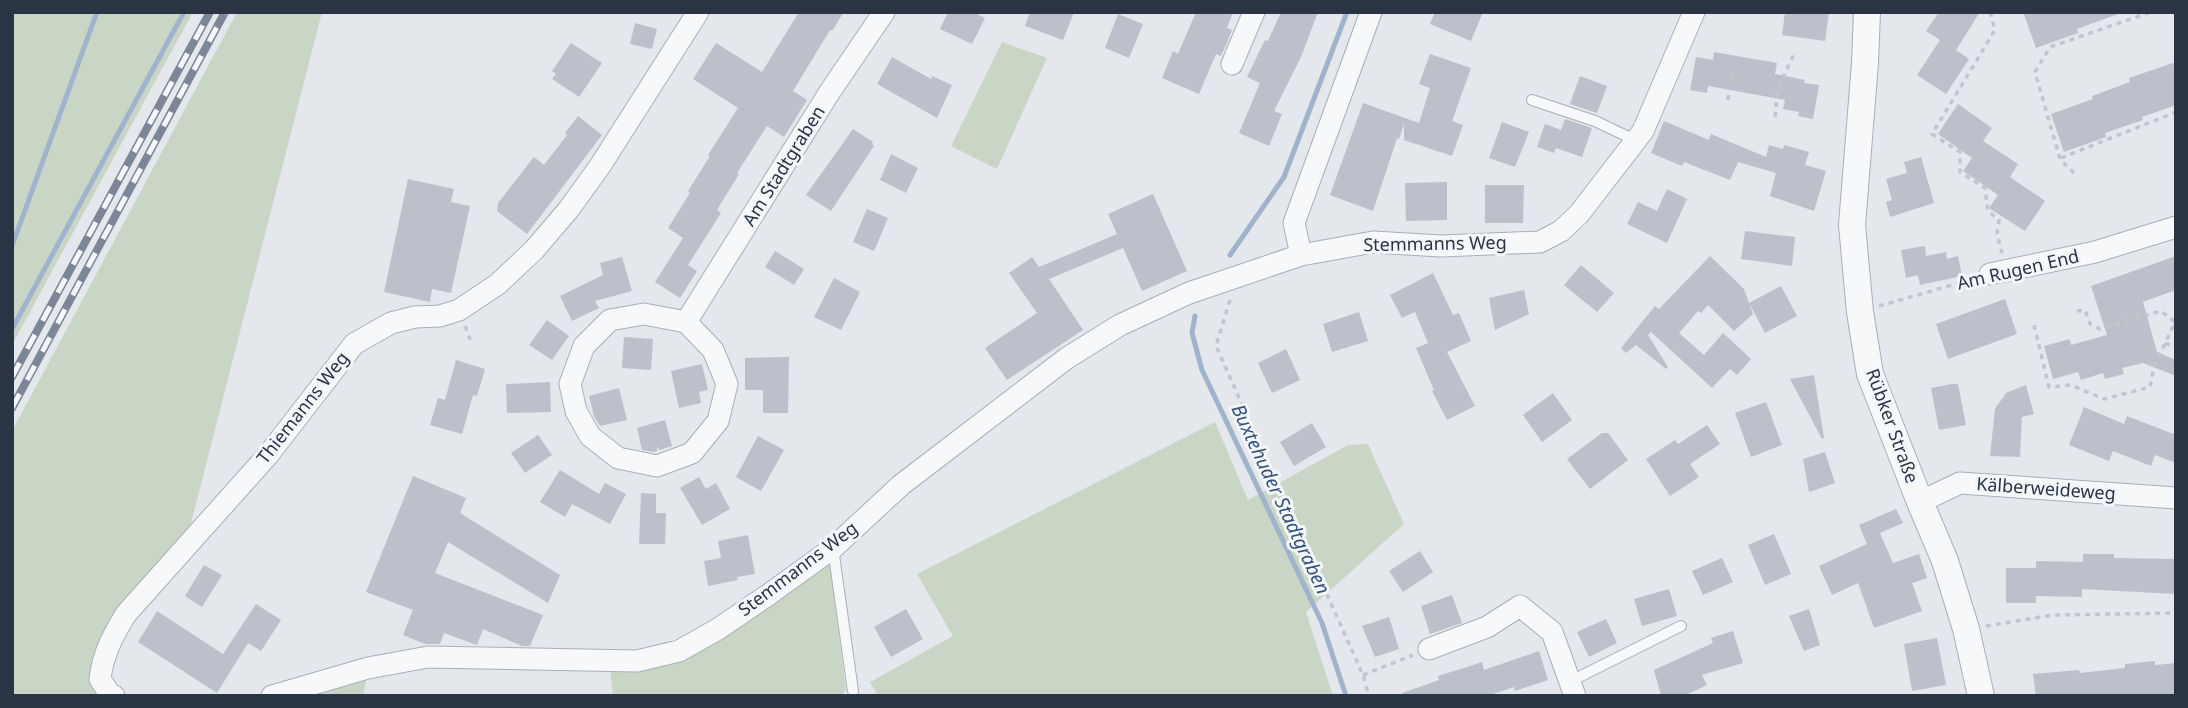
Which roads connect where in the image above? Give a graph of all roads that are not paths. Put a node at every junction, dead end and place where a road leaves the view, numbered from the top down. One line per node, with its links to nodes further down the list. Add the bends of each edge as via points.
1 (698, 12): 23 (street, Thiemanns Weg, via 600,166 534,250 498,284 459,310 391,323 354,344 268,455 126,614 102,664 100,679)
2 (884, 12): 15 (street, Am Stadtgraben)
3 (1254, 12): 9 (street)
4 (1371, 12): 13 (street, via 1294,223)
5 (1694, 12): 11 (street, Stemmanns Weg)
6 (1867, 12): 8 (street, Rübker Straße)
7 (1882, 12): 8 (street, Rübker Straße)
8 (1866, 63): 17 (street, Rübker Straße, via 1852,225 1860,312 1870,374)
9 (1232, 64)
10 (1532, 100): 11 (lane)
11 (1635, 140): 13 (street, Stemmanns Weg, via 1579,214 1540,242 1441,246 1373,242)
12 (2176, 227): 14 (street, Am Rugen End, via 2095,252)
13 (1301, 255): 18 (street, Stemmanns Weg, via 1189,293 1119,325 1066,358 901,485)
14 (1999, 272)
15 (686, 322): 15 (street, via 644,314 610,320 584,346 569,384 576,411 590,436 618,458 657,466 692,453 718,421 727,384 713,350)
16 (2176, 498): 17 (street, Kälberweideweg, via 1960,483)
17 (1920, 502): 25 (street, Rübker Straße, via 1945,561)
18 (832, 548): 22 (lane); 24 (street, Stemmanns Weg, via 679,651 637,661 428,657 368,668)
19 (1681, 626): 21 (lane)
20 (1429, 649): 21 (street, via 1486,627 1520,606 1552,632)
21 (1573, 689)
22 (853, 691)
23 (114, 696)
24 (272, 696)
25 (1981, 696)

